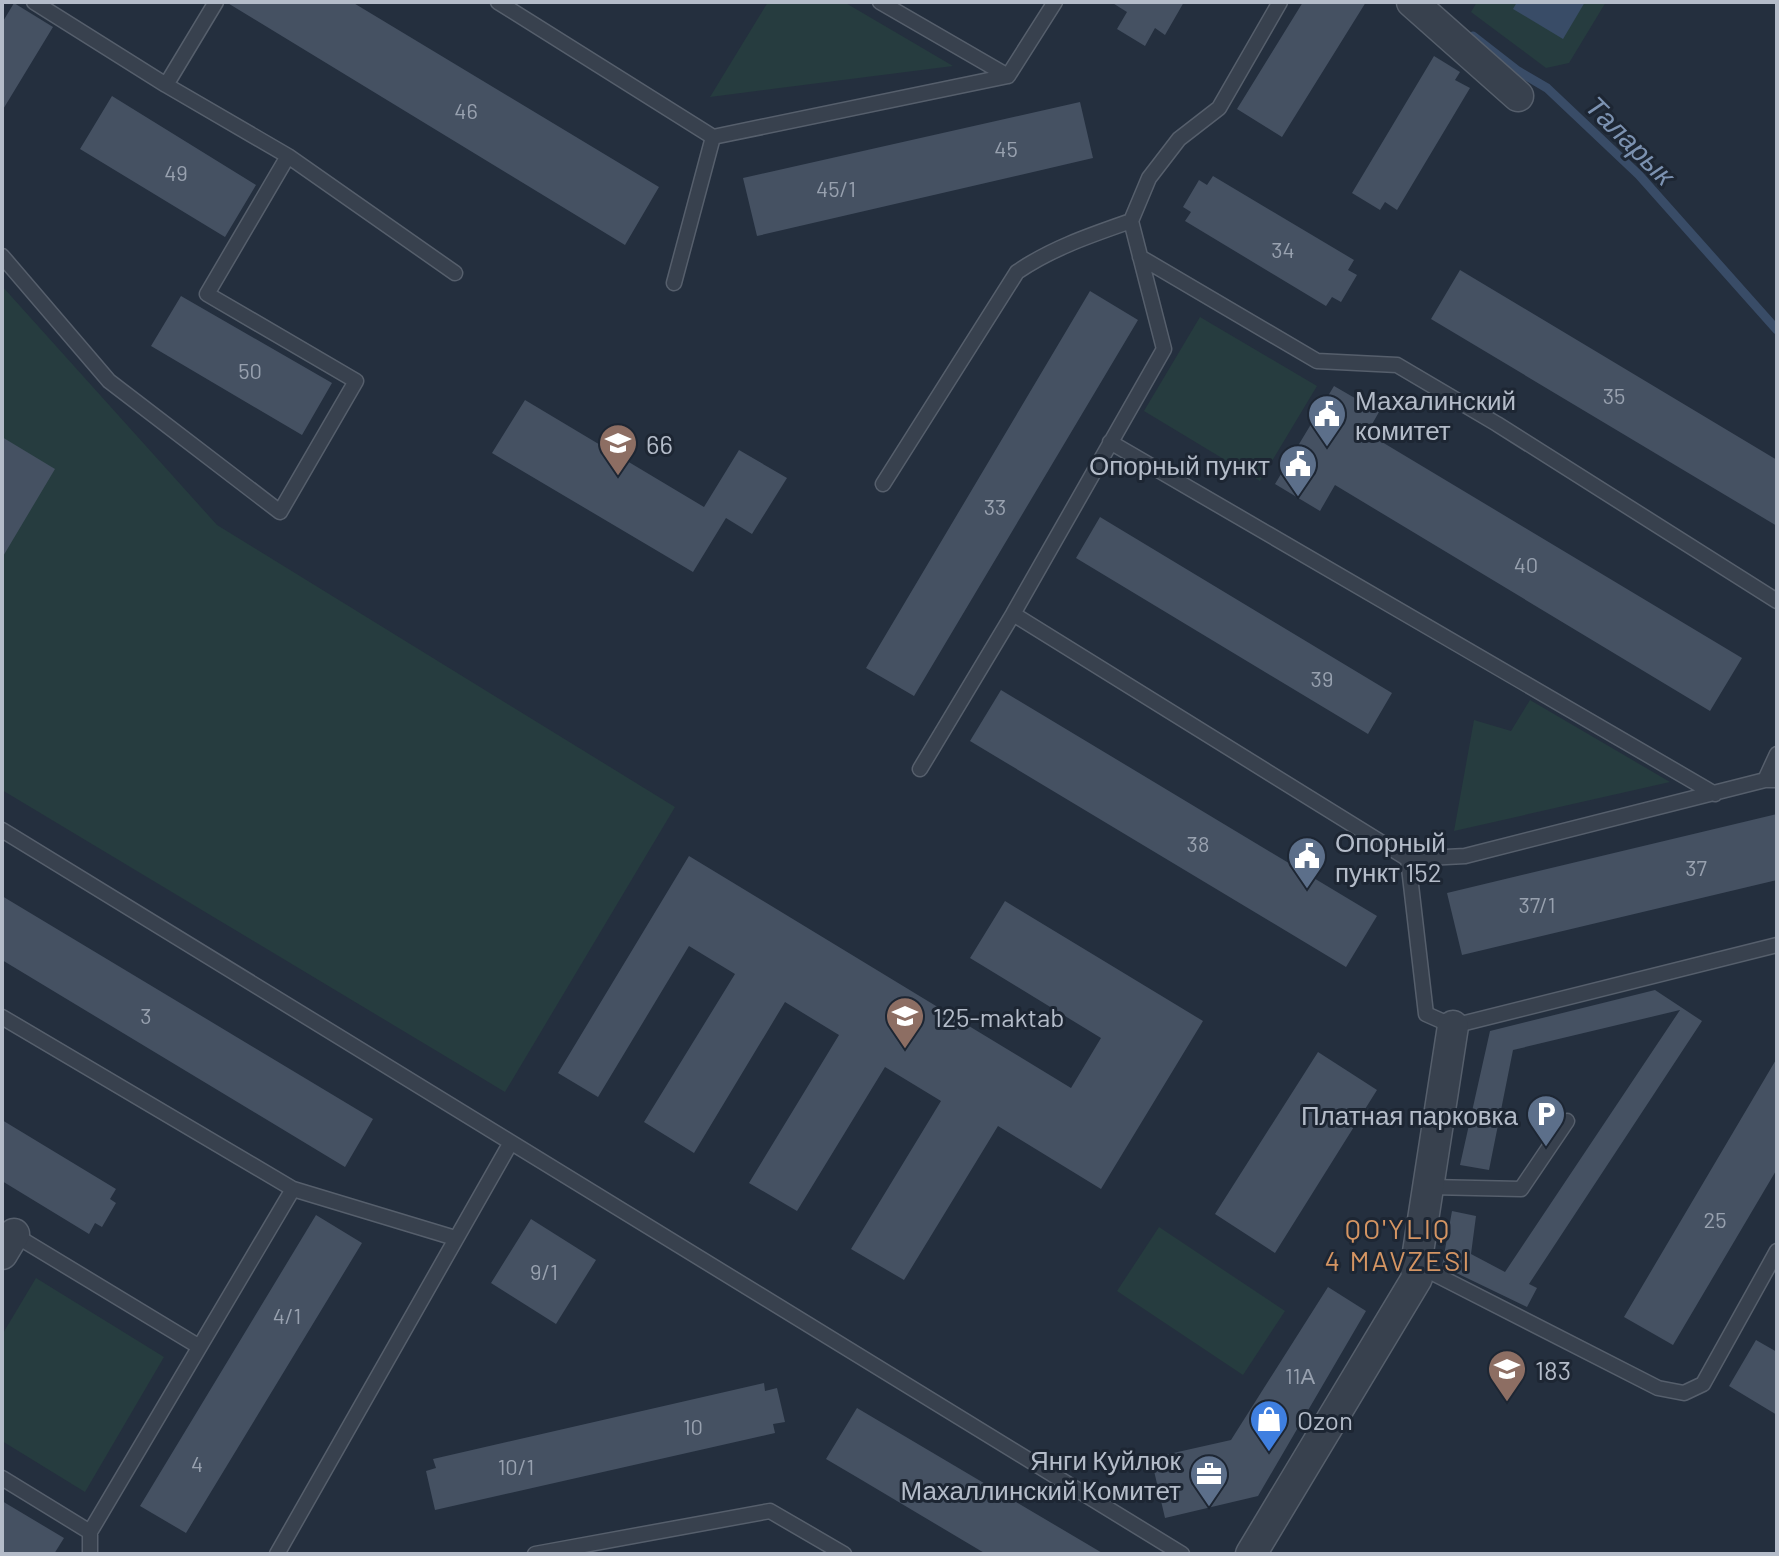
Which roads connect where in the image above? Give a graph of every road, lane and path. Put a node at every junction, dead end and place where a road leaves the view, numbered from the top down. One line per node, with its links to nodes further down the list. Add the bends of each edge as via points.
1 (34, 2): 9 (lane)
2 (216, 2): 9 (lane)
3 (498, 2): 11 (lane)
4 (880, 2): 8 (lane)
5 (1055, 2): 8 (lane)
6 (1280, 2): 13 (lane, via 1219,108 1179,139 1149,178)
7 (1412, 2): 10 (street)
8 (1008, 76): 11 (lane)
9 (166, 85): 12 (lane)
10 (1518, 96)
11 (713, 137): 17 (lane)
12 (288, 156): 14 (lane, via 207,294 356,381 280,512 109,381); 16 (lane)
13 (1131, 221): 15 (lane); 19 (lane, via 1068,243 1017,272)
14 (2, 256)
15 (1140, 257): 18 (lane, via 1164,349); 20 (lane, via 1317,361 1397,365)
16 (455, 273)
17 (674, 283)
18 (1110, 442): 21 (lane); 25 (lane)
19 (883, 484)
20 (1777, 601)
21 (1013, 614): 23 (lane); 27 (lane)
22 (1777, 754): 24 (lane)
23 (920, 769)
24 (1771, 780): 25 (lane)
25 (1715, 794): 27 (lane, via 1465,856)
26 (2, 830): 32 (lane)
27 (1408, 859): 30 (lane, via 1426,1014)
28 (1777, 945): 30 (lane)
29 (2, 1017): 34 (lane)
30 (1453, 1026): 33 (street)
31 (1567, 1121): 33 (lane, via 1521,1189)
32 (510, 1144): 35 (lane); 47 (lane)
33 (1430, 1187): 38 (street)
34 (293, 1189): 35 (lane); 40 (lane)
35 (455, 1238): 44 (lane)
36 (6, 1239): 40 (lane)
37 (1777, 1251): 39 (lane)
38 (1416, 1265): 39 (lane, via 1658,1388 1684,1393 1703,1384); 48 (street, via 1417,1278)
39 (1771, 1275)
40 (198, 1346): 42 (lane)
41 (2, 1478): 42 (lane)
42 (90, 1532): 43 (lane)
43 (90, 1554)
44 (277, 1554)
45 (535, 1554): 46 (lane, via 770,1511)
46 (844, 1554)
47 (1182, 1554)
48 (1251, 1554)

